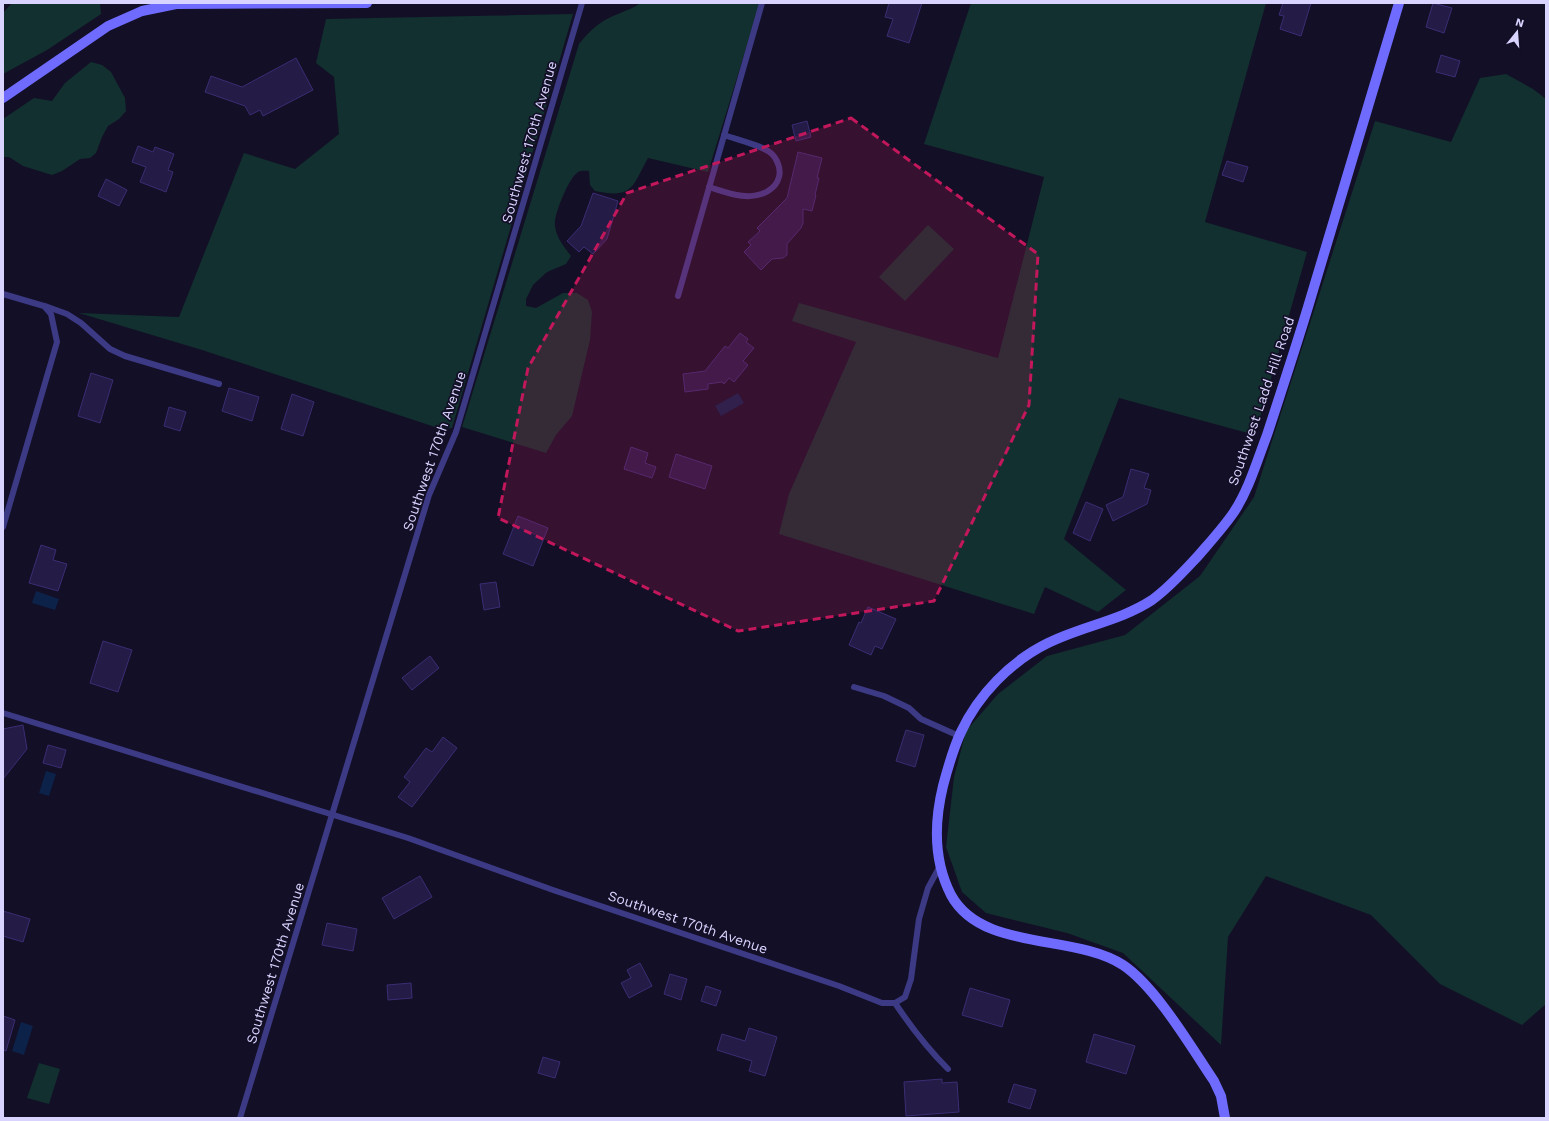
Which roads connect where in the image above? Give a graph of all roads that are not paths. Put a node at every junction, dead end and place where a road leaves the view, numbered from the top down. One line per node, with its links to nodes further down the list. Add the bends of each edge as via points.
1 (367, 3): 5 (street, via 176,4 142,11 108,26)
2 (582, 3): 16 (lane, Southwest 170th Avenue, via 456,432 429,495)
3 (762, 3): 6 (lane)
4 (1399, 3): 15 (street, Southwest Ladd Hill Road, via 1288,371 1253,474 1233,514 1188,567 1154,598 1122,615 1049,642 1013,666 983,697)
5 (3, 98)
6 (724, 136): 7 (lane); 7 (lane, via 765,149 773,155 779,165 779,176 775,186 762,195 746,197)
7 (709, 187): 9 (lane)
8 (3, 294): 10 (lane)
9 (678, 296)
10 (44, 306): 11 (lane, via 67,314 110,349 125,356); 12 (lane, via 52,314 57,342)
11 (219, 384)
12 (3, 527)
13 (854, 687): 15 (lane, via 884,696 909,708 921,719)
14 (3, 712): 16 (lane)
15 (959, 736): 17 (street, Southwest Ladd Hill Road, via 946,774 937,820 936,847)
16 (333, 814): 18 (lane, Southwest 170th Avenue, via 832,983 882,1003); 20 (lane, Southwest 170th Avenue)
17 (940, 866): 18 (lane, via 928,888 920,919 911,979 905,997); 21 (street, Southwest Ladd Hill Road, via 954,900 972,919 1007,934 1093,952 1114,960 1132,972 1158,1000 1214,1081 1221,1096)
18 (895, 1003): 19 (lane, via 910,1026)
19 (948, 1069)
20 (240, 1118)
21 (1225, 1118)

